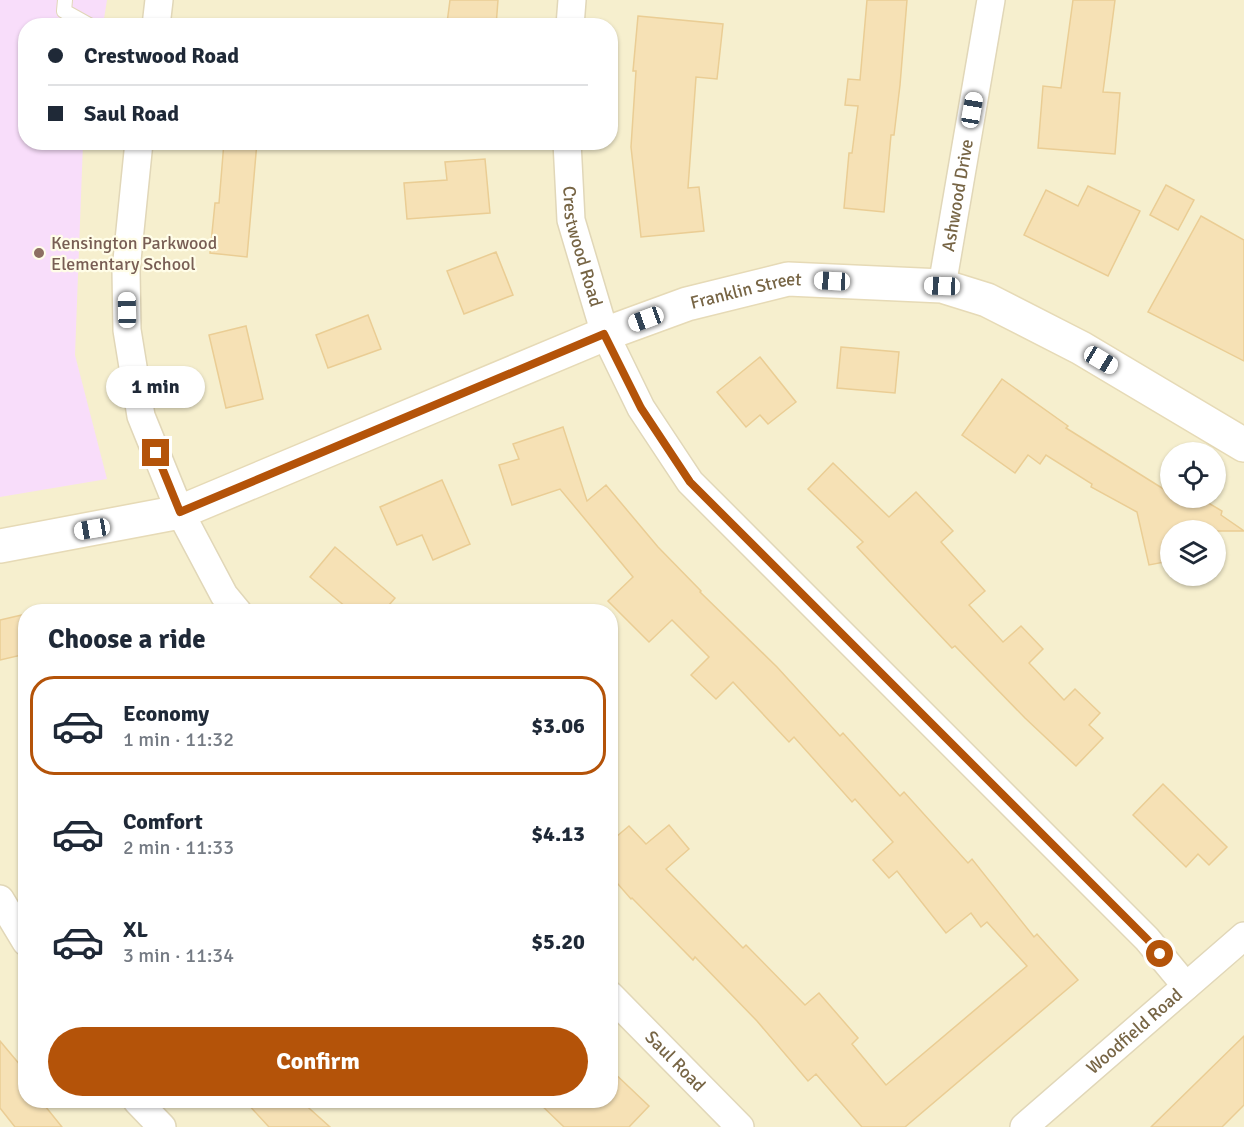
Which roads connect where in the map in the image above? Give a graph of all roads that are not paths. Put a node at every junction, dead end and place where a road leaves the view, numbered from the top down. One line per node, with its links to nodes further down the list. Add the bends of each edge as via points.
1 (64, 0): 5 (lane, via 64,10)
2 (159, 0): 6 (street)
3 (572, 0): 7 (street)
4 (991, 0): 10 (street, Ashwood Drive)
5 (78, 18)
6 (157, 18)
7 (571, 18)
8 (138, 150): 13 (street, via 126,270 127,330 141,416)
9 (567, 150): 11 (street, Crestwood Road, via 571,220)
10 (942, 286): 11 (street, Franklin Street, via 788,279 687,304); 12 (street, Franklin Street, via 987,300 1081,348)
11 (604, 334): 13 (street, Franklin Street); 19 (street, Crestwood Road, via 641,408 690,482 1147,939)
12 (1244, 445)
13 (180, 512): 14 (street, Franklin Street); 15 (street)
14 (0, 546)
15 (231, 604)
16 (0, 899): 17 (street)
17 (18, 929)
18 (1244, 936): 19 (street, Woodfield Road)
19 (1186, 986): 24 (street, Woodfield Road)
20 (618, 1003): 23 (street, Saul Road)
21 (144, 1108): 22 (street)
22 (162, 1127)
23 (740, 1127)
24 (1024, 1127)

